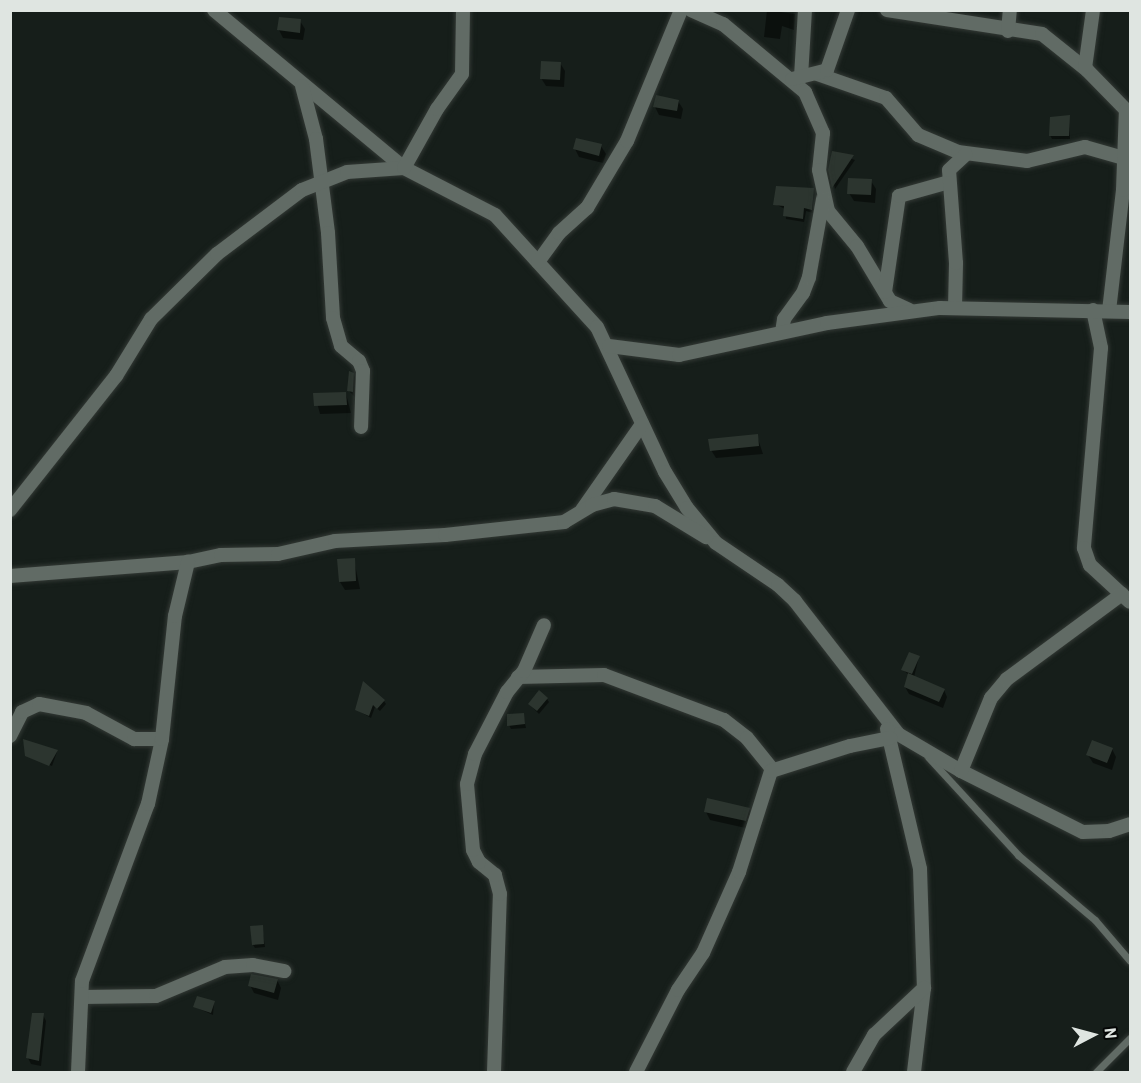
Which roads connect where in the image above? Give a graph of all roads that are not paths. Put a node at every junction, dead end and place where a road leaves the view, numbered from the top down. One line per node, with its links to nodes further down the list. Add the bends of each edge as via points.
1 (214, 10): 14 (street)
2 (463, 10): 19 (street, via 462,74)
3 (681, 10): 24 (street, via 627,141 587,208 559,233)
4 (692, 10): 13 (street, via 723,24)
5 (805, 10): 13 (street)
6 (848, 10): 12 (street, via 832,60 824,72)
7 (887, 10): 10 (street)
8 (1010, 10): 10 (street)
9 (1093, 10): 11 (street)
10 (1008, 31): 11 (street, via 1017,28 1042,34)
11 (1084, 68): 15 (street)
12 (817, 74): 13 (street); 16 (street, via 886,98 918,135)
13 (797, 78): 23 (street, via 823,132 819,170)
14 (302, 85): 17 (street); 19 (street)
15 (1128, 112): 18 (street)
16 (966, 154): 18 (street, via 1027,161 1085,147); 20 (street, via 950,170)
17 (318, 159): 21 (street); 22 (street)
18 (1124, 159): 29 (street)
19 (404, 168): 21 (street, via 347,172); 24 (street, via 495,215)
20 (949, 182): 25 (street, via 899,196); 26 (street, via 956,263)
21 (320, 183): 22 (street); 34 (street, via 337,336 363,371)
22 (302, 190): 35 (street, via 217,254 168,300 151,319 116,376)
23 (823, 195): 25 (street, via 835,224 857,246); 31 (street, via 809,277 803,293 784,319)
24 (538, 262): 32 (street, via 597,327)
25 (885, 292): 28 (street, via 893,304)
26 (955, 308): 27 (street); 28 (street)
27 (1093, 310): 29 (street); 40 (street, via 1101,348 1084,548 1090,565)
28 (911, 311): 31 (street)
29 (1109, 311): 30 (street)
30 (1131, 312)
31 (782, 332): 32 (street, via 679,355)
32 (609, 346): 33 (street)
33 (642, 424): 36 (street); 37 (street, via 665,472)
34 (361, 427)
35 (10, 510)
36 (579, 514): 37 (street, via 598,503 629,499 655,506); 38 (street, via 570,520 546,524 445,535 356,539 278,554 221,555)
37 (716, 543): 43 (street, via 795,601)
38 (188, 562): 39 (street); 46 (street, via 169,652)
39 (10, 576)
40 (1126, 594): 49 (street, via 1040,651 1007,678 991,698)
41 (544, 625): 42 (street)
42 (518, 677): 48 (street, via 604,675 724,720 747,738); 57 (street, via 480,744 467,784 473,850 479,862 495,875 500,894)
43 (885, 718): 45 (street); 47 (street, via 898,734)
44 (10, 736): 46 (street, via 22,712 39,704 86,713 134,739)
45 (890, 738): 48 (street); 53 (street, via 920,869)
46 (162, 739): 54 (street, via 148,804 89,955)
47 (917, 746): 49 (street); 51 (lane, via 1018,855 1095,920)
48 (772, 769): 58 (street, via 739,872 703,953 678,990)
49 (961, 771): 50 (street, via 1083,832 1109,831)
50 (1131, 824)
51 (1131, 961)
52 (284, 971): 54 (street, via 253,965 225,967 156,996)
53 (924, 988): 59 (street, via 874,1035); 60 (street)
54 (82, 997): 56 (street)
55 (1131, 1038): 61 (lane)
56 (78, 1072)
57 (494, 1072)
58 (636, 1072)
59 (852, 1072)
60 (914, 1072)
61 (1096, 1072)

